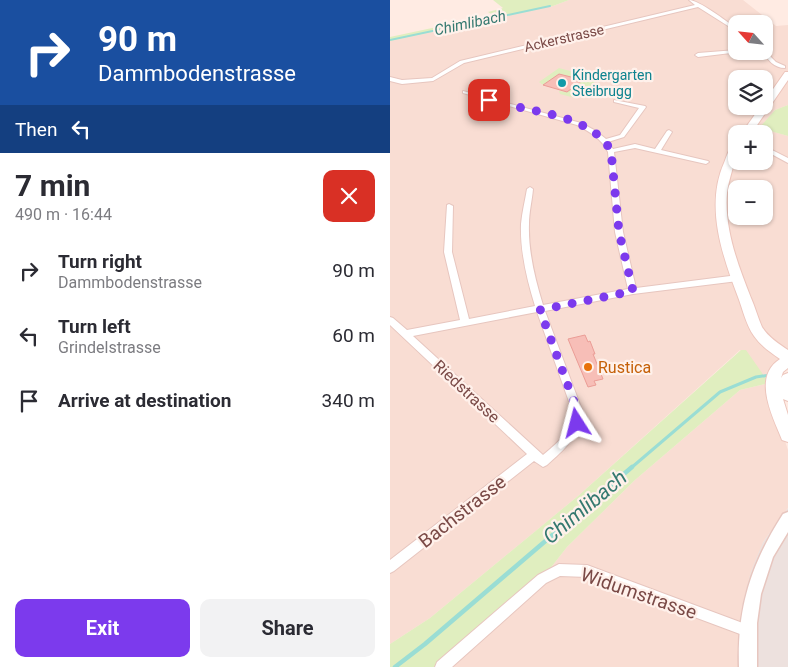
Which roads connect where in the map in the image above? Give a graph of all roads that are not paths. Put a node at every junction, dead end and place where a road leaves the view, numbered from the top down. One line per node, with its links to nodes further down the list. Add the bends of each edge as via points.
1 (691, 0): 2 (street)
2 (699, 5): 3 (street); 8 (street, Ackerstrasse, via 462,62 434,81)
3 (728, 25)
4 (728, 52): 5 (street)
5 (698, 55)
6 (772, 60): 7 (street)
7 (787, 70): 11 (main road)
8 (390, 79)
9 (465, 92): 13 (street, via 579,124)
10 (616, 101): 13 (street, via 643,107 622,136)
11 (752, 125)
12 (670, 132): 15 (street)
13 (606, 141): 14 (street)
14 (611, 151): 15 (street, via 630,146); 23 (street, via 619,232)
15 (657, 151): 18 (street)
16 (773, 153): 17 (street)
17 (788, 161)
18 (706, 162)
19 (728, 166): 22 (main road, via 723,178 720,209 723,235)
20 (530, 189): 24 (street, Bachstrasse, via 525,225 530,268)
21 (450, 206): 26 (street, via 448,252)
22 (738, 278): 23 (street); 28 (main road, via 756,328)
23 (633, 291): 24 (street)
24 (540, 310): 26 (street); 30 (street, Bachstrasse, via 577,410 577,423 568,440)
25 (390, 320): 27 (street, Riedstrasse)
26 (465, 322): 27 (street)
27 (404, 334): 30 (street, Riedstrasse)
28 (784, 375): 29 (main road, via 776,400)
29 (788, 434)
30 (538, 459): 33 (street, Bachstrasse)
31 (788, 519): 32 (street)
32 (782, 538): 34 (street, via 764,562 755,585)
33 (390, 566)
34 (748, 631): 35 (street, Widumstrasse, via 587,571 559,570 542,579); 36 (street)
35 (442, 667)
36 (748, 667)

